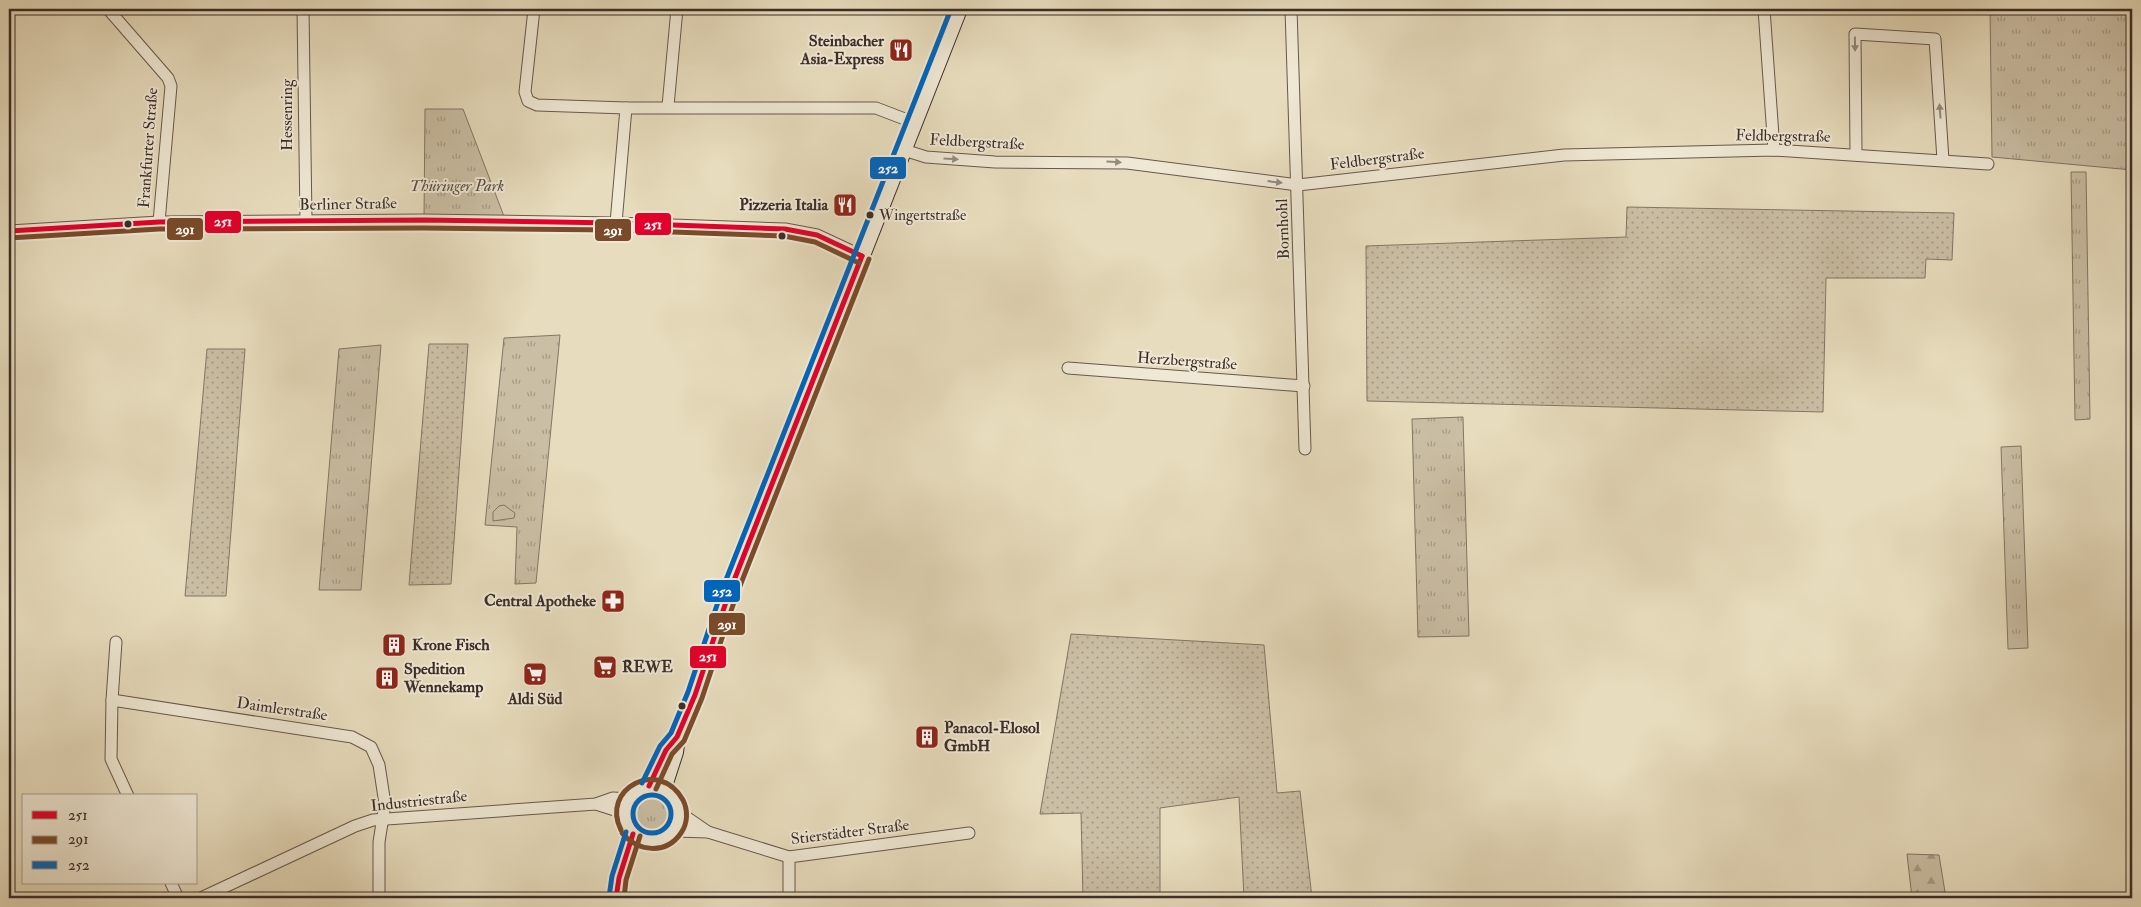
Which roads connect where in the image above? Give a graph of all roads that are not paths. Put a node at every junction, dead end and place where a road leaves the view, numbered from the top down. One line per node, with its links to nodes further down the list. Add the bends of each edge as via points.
1 (108, 9): 18 (street, Frankfurter Straße, via 168,78 171,86)
2 (303, 9): 17 (street, Hessenring)
3 (534, 9): 9 (street, via 525,92 528,101 537,105)
4 (677, 9): 8 (street)
5 (957, 9): 10 (main road)
6 (1291, 9): 16 (street, Bornhohl)
7 (1764, 9): 12 (street)
8 (668, 106): 9 (street); 10 (street, via 876,108)
9 (626, 108): 19 (street)
10 (915, 123): 11 (main road)
11 (904, 150): 16 (street, Feldbergstraße, one-way to 16, via 926,157 995,162 1127,163); 21 (main road)
12 (1774, 150): 13 (street, Feldbergstraße); 16 (street, Feldbergstraße, via 1559,156)
13 (1856, 154): 14 (street, Feldbergstraße); 14 (street, one-way to 13, via 1935,39 1855,34)
14 (1943, 160): 15 (street, Feldbergstraße)
15 (1988, 164)
16 (1298, 185): 23 (street, Bornhohl)
17 (306, 221): 18 (street, Berliner Straße); 19 (street, Berliner Straße)
18 (159, 222): 20 (street, Berliner Straße)
19 (616, 223): 21 (street, Berliner Straße, via 785,230 817,235)
20 (9, 231)
21 (862, 256): 27 (main road, via 728,594 695,695 677,737 666,750)
22 (1068, 368): 23 (street, Herzbergstraße)
23 (1304, 386): 24 (street, Bornhohl)
24 (1305, 448)
25 (116, 642): 26 (street)
26 (112, 700): 28 (street, via 111,759); 31 (street, Daimlerstraße, via 352,737 371,747 379,765 385,804)
27 (656, 787): 29 (main road, via 634,792); 30 (main road, via 672,795)
28 (127, 794)
29 (626, 806): 31 (street, Industriestraße, via 613,798 596,804); 35 (main road, via 625,821)
30 (679, 812): 32 (main road); 33 (street, Stierstädter Straße)
31 (383, 819): 41 (street, Industriestraße, via 355,826); 42 (street, Daimlerstraße, via 379,842)
32 (674, 830): 33 (street, Stierstädter Straße); 36 (main road, via 663,839)
33 (708, 832): 37 (street, Stierstädter Straße)
34 (969, 833): 37 (street, Stierstädter Straße)
35 (633, 834): 36 (main road); 39 (main road, via 619,878)
36 (650, 842): 39 (main road)
37 (789, 857): 43 (street)
38 (171, 884): 40 (street)
39 (617, 896)
40 (178, 898)
41 (201, 898)
42 (379, 898)
43 (789, 898)

